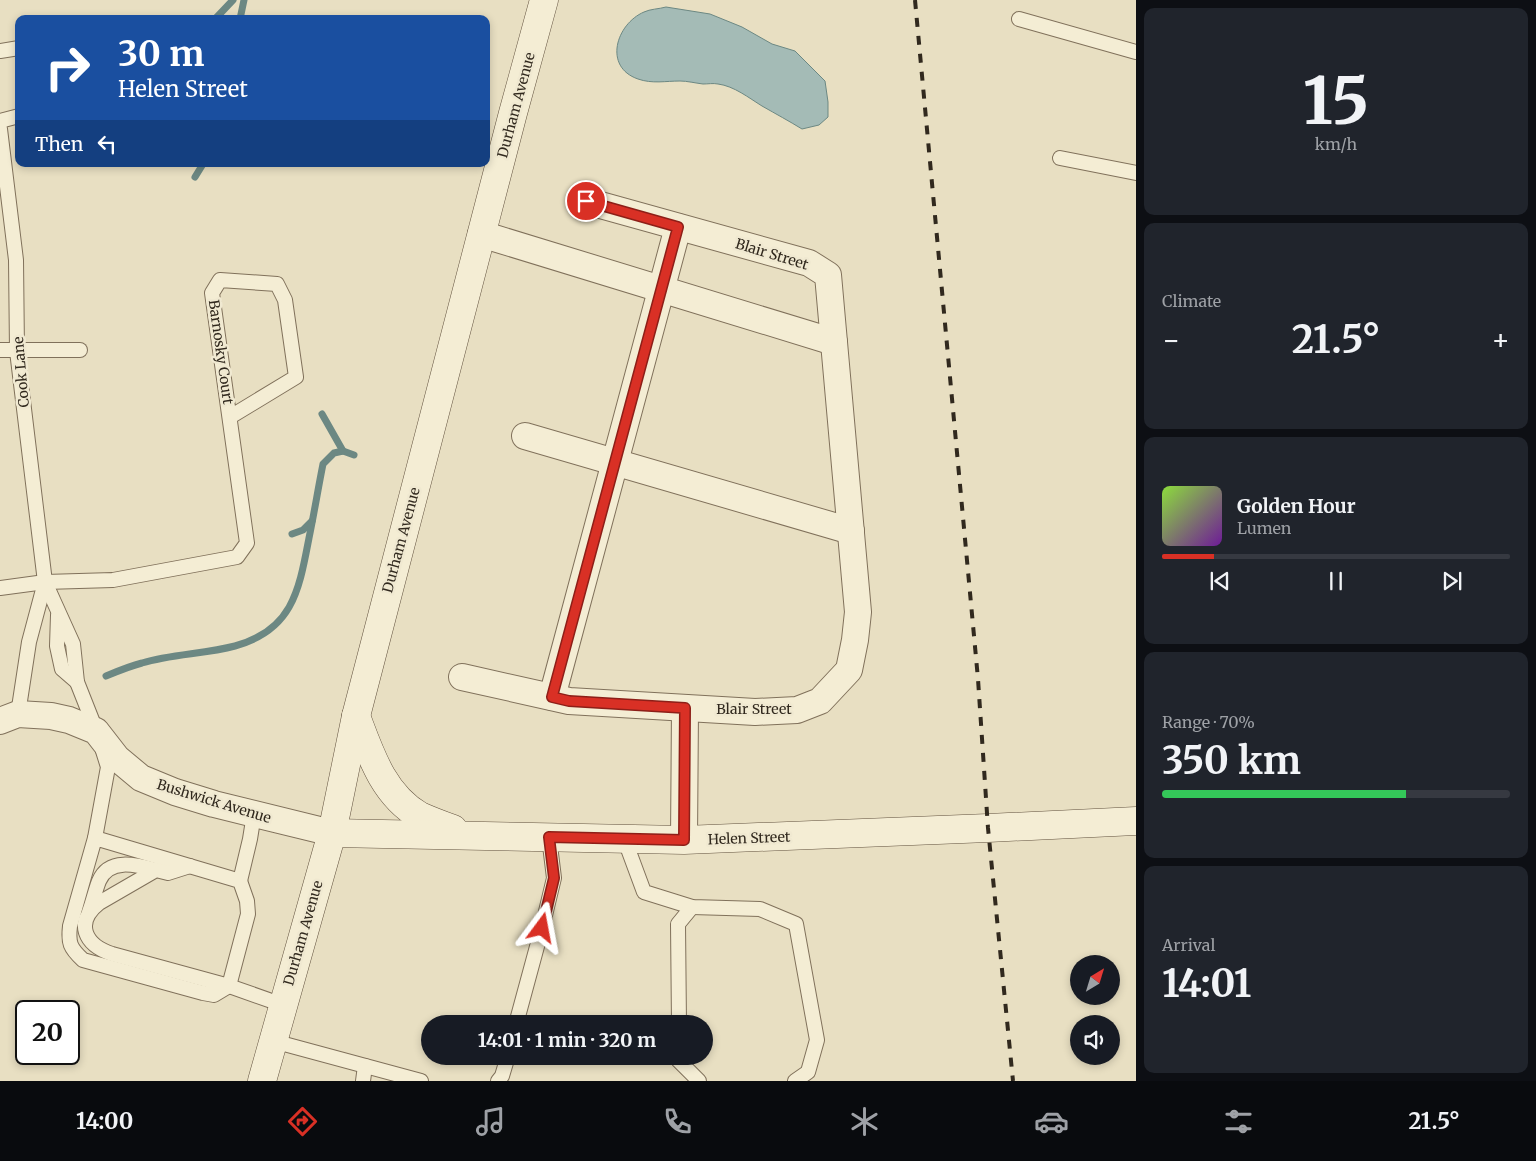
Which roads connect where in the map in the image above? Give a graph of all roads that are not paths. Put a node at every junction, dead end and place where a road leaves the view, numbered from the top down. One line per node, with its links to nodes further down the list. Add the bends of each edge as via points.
1 (544, 0): 13 (main road, Durham Avenue)
2 (1019, 19): 5 (lane)
3 (15, 49): 4 (lane)
4 (0, 52)
5 (1136, 52)
6 (15, 117): 7 (lane)
7 (0, 121)
8 (0, 129): 18 (lane, Cook Lane, via 16,260)
9 (1060, 158): 10 (lane)
10 (1136, 173)
11 (586, 201): 12 (street, Blair Street)
12 (678, 227): 14 (street); 15 (street, Blair Street, via 809,263 828,275)
13 (481, 234): 14 (street); 28 (main road, Durham Avenue)
14 (660, 290): 15 (street); 21 (street)
15 (834, 342): 22 (street, Blair Street)
16 (0, 350): 18 (lane)
17 (80, 350): 18 (lane)
18 (17, 351): 23 (lane, Cook Lane)
19 (230, 417): 19 (lane, Barnosky Court, via 212,292 220,280 277,284 285,300 296,377); 23 (lane, Barnosky Court, via 247,542 237,557 113,580)
20 (525, 436): 21 (street)
21 (614, 462): 22 (street); 26 (street)
22 (851, 531): 27 (street, Blair Street, via 858,612 849,670 820,701 797,710 755,712)
23 (45, 582): 24 (lane, Barnosky Court); 29 (lane); 30 (lane, Cook Lane, via 73,644 77,682)
24 (0, 588)
25 (462, 677): 26 (street, Blair Street)
26 (552, 697): 27 (street, Blair Street, via 569,701)
27 (685, 708): 38 (street)
28 (356, 716): 33 (main road, Durham Avenue); 34 (main road, via 379,773 402,802 420,815)
29 (9, 717): 30 (street, Bushwick Avenue, via 51,716)
30 (96, 731): 31 (street, Bushwick Avenue, via 117,758 141,778 176,792); 36 (lane, Cook Lane, via 108,767)
31 (254, 814): 33 (street, Bushwick Avenue); 41 (lane)
32 (1136, 820): 38 (main road, Helen Street)
33 (332, 832): 34 (main road, Helen Street); 45 (main road, Durham Avenue)
34 (468, 835): 35 (main road, Helen Street)
35 (549, 837): 37 (main road, Helen Street); 46 (lane, via 554,878)
36 (95, 838): 39 (lane); 44 (lane, Cook Lane, via 70,926 68,939 73,951 83,960 203,993 214,995)
37 (624, 838): 38 (main road, Helen Street); 42 (lane, via 644,892)
38 (684, 840)
39 (190, 866): 40 (lane, via 168,873); 41 (lane)
40 (156, 870): 43 (lane, via 99,903); 43 (lane, via 124,864 108,870 99,882)
41 (240, 880): 44 (lane, via 248,914)
42 (692, 907): 47 (lane, via 678,924); 57 (lane, via 760,909 796,924 817,1040 808,1072)
43 (86, 918): 44 (lane, via 90,941 100,950)
44 (229, 986): 45 (lane)
45 (283, 1005): 48 (main road, Durham Avenue)
46 (518, 1015)
47 (679, 1015)
48 (273, 1041): 51 (lane); 52 (main road, Durham Avenue)
49 (505, 1065): 55 (lane)
50 (683, 1065): 56 (lane)
51 (365, 1066): 53 (lane); 54 (lane)
52 (262, 1081)
53 (363, 1081)
54 (421, 1081)
55 (498, 1081)
56 (699, 1081)
57 (795, 1081)

